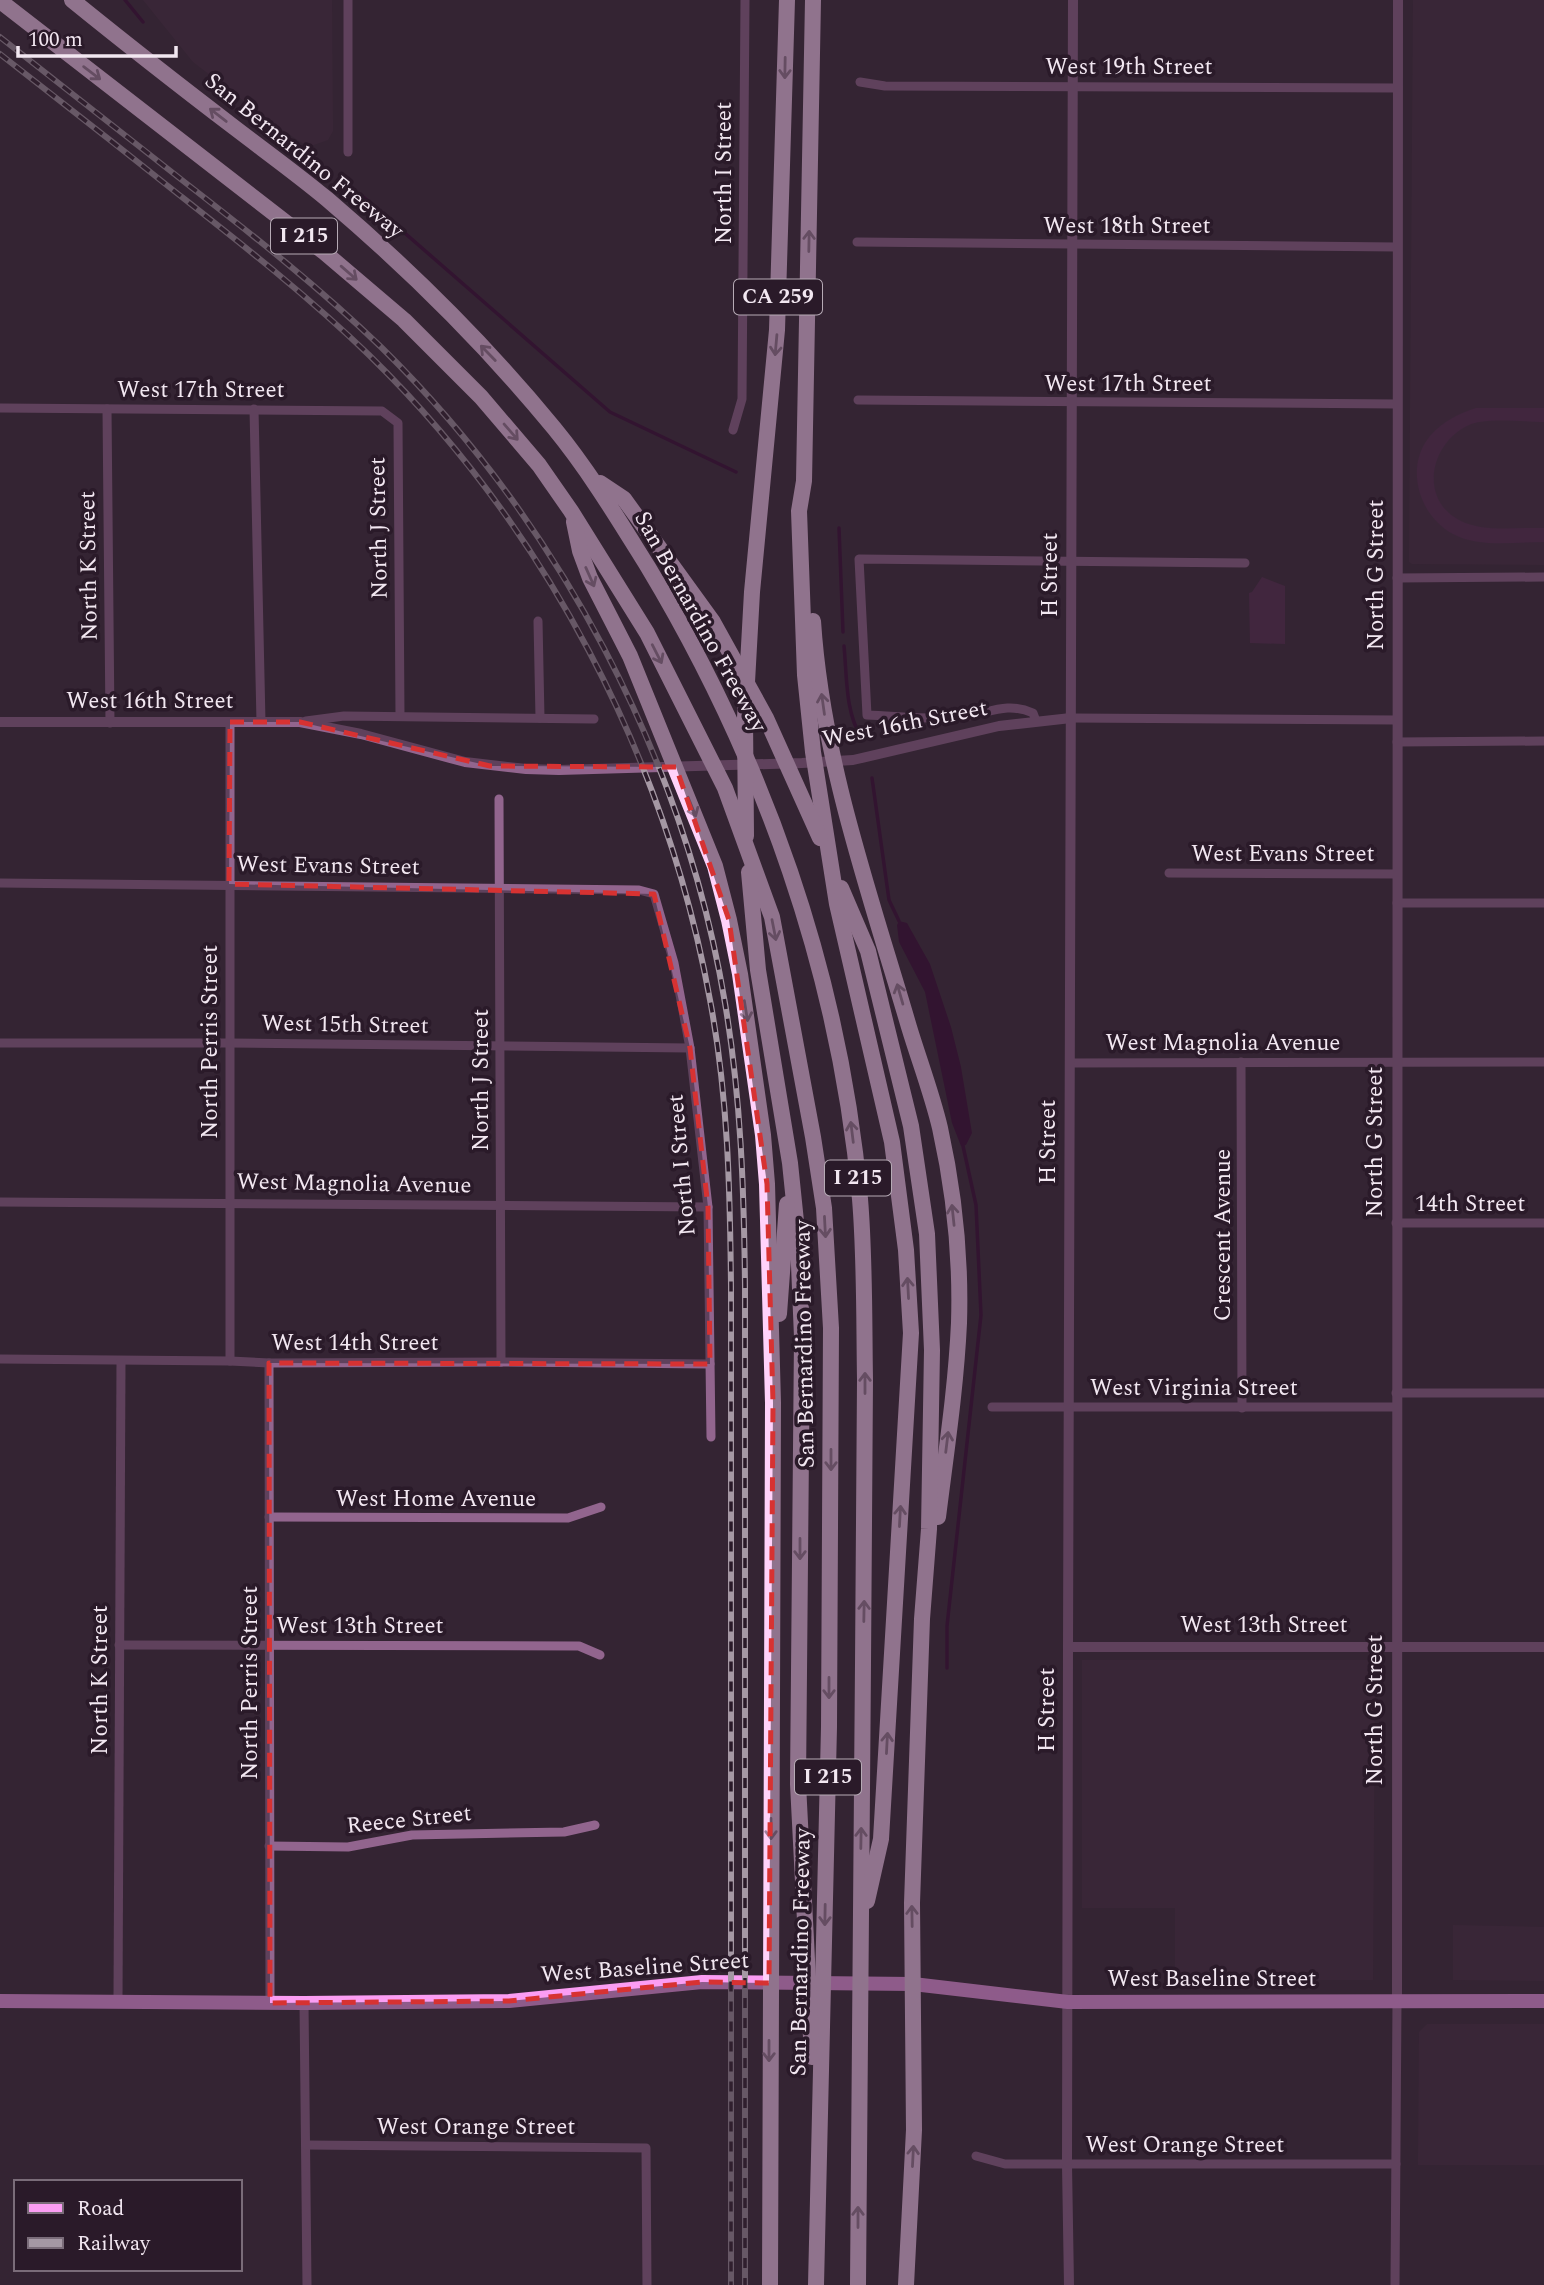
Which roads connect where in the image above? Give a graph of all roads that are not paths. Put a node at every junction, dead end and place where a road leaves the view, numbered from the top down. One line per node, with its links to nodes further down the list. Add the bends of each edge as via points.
1 (72, 0): 24 (highway, San Bernardino Freeway / I 215, one-way to 1, via 500,366 409,273 324,196)
2 (348, 0): 12 (street)
3 (745, 0): 23 (street, North I Street, via 742,399)
4 (787, 0): 62 (highway, CA 259, one-way to 62, via 777,331 752,592 746,831 758,970)
5 (1073, 0): 10 (street, H Street)
6 (1398, 0): 11 (street, North G Street)
7 (0, 1): 26 (highway, San Bernardino Freeway / I 215, one-way to 26, via 324,251 404,320 481,397)
8 (813, 3): 25 (highway, CA 259, one-way to 8)
9 (860, 82): 10 (street, West 19th Street, via 885,86)
10 (1073, 86): 11 (street, West 19th Street); 14 (street, H Street)
11 (1398, 88): 15 (street, North G Street)
12 (348, 152)
13 (857, 242): 14 (street, West 18th Street)
14 (1072, 244): 15 (street, West 18th Street); 17 (street, H Street)
15 (1398, 247): 18 (street, North G Street)
16 (858, 400): 17 (street, West 17th Street)
17 (1072, 402): 18 (street, West 17th Street); 27 (street, H Street)
18 (1397, 404): 30 (street, North G Street)
19 (0, 408): 20 (street, West 17th Street)
20 (107, 409): 21 (street, West 17th Street); 42 (street, North K Street)
21 (254, 410): 22 (street, West 17th Street, via 382,411); 40 (street)
22 (398, 423): 32 (street, North J Street)
23 (733, 430)
24 (595, 480): 85 (highway, via 624,499 713,622 766,718 868,951 911,1126 926,1234 932,1350); 94 (highway, San Bernardino Freeway / I 215, one-way to 24, via 864,1293 860,1201 834,1025 811,935 753,770 709,676)
25 (804, 481): 85 (highway, one-way to 25, via 937,1522 959,1321 951,1189 939,1127 844,807 827,732 815,648); 94 (highway, one-way to 25, via 881,1839 911,1333 892,1142 837,904 813,752 803,634 800,511)
26 (572, 511): 77 (highway, one-way to 77, via 590,578 631,656 665,738 706,840 729,920 750,1034 765,1158); 108 (highway, San Bernardino Freeway / I 215, one-way to 108, via 647,634 737,821 772,918 824,1208 831,1328 831,1459)
27 (1071, 560): 28 (street); 34 (street, H Street); 37 (street, via 859,559 867,715 964,717 1009,708 1029,711)
28 (1245, 563)
29 (1544, 577): 30 (street)
30 (1397, 578): 36 (street, North G Street)
31 (538, 621): 33 (street)
32 (400, 716): 33 (street, West 16th Street); 41 (street, West 16th Street)
33 (540, 718): 35 (street, West 16th Street)
34 (1071, 718): 36 (street, West 16th Street); 37 (street, West 16th Street); 61 (street, H Street)
35 (594, 719)
36 (1397, 720): 44 (street, North G Street)
37 (1036, 721): 41 (street, West 16th Street, via 853,760 559,770 464,762)
38 (0, 722): 42 (street, West 16th Street)
39 (230, 722): 40 (street, West 16th Street); 42 (street, West 16th Street); 49 (street, North Perris Street)
40 (261, 722): 41 (street, West 16th Street)
41 (300, 722)
42 (110, 723)
43 (1544, 741): 44 (street)
44 (1397, 742): 47 (street, North G Street)
45 (499, 799): 50 (street, North J Street)
46 (1169, 873): 47 (street, West Evans Street)
47 (1397, 874): 52 (street, North G Street)
48 (0, 883): 49 (street, West Evans Street)
49 (229, 884): 50 (street, West Evans Street); 55 (street, North Perris Street)
50 (499, 888): 51 (street, West Evans Street); 56 (street, North J Street)
51 (654, 894): 57 (street, North I Street, via 674,962)
52 (1397, 903): 53 (street); 59 (street, North G Street)
53 (1544, 903)
54 (0, 1043): 55 (street, West 15th Street)
55 (229, 1043): 56 (street, West 15th Street); 64 (street, North Perris Street)
56 (500, 1047): 57 (street, West 15th Street); 65 (street, North J Street)
57 (690, 1048): 66 (street, North I Street)
58 (1241, 1062): 59 (street, West Magnolia Avenue); 61 (street, West Magnolia Avenue); 81 (street, Crescent Avenue)
59 (1396, 1062): 60 (street, West Magnolia Avenue); 67 (street, North G Street)
60 (1544, 1062)
61 (1070, 1063): 79 (street, H Street)
62 (790, 1163): 77 (highway); 108 (highway, one-way to 108, via 799,1241 802,1337 798,1784)
63 (0, 1202): 64 (street, West Magnolia Avenue)
64 (230, 1202): 65 (street, West Magnolia Avenue); 71 (street, North Perris Street)
65 (500, 1205): 66 (street, West Magnolia Avenue); 72 (street, North J Street)
66 (708, 1207): 74 (street, North I Street)
67 (1396, 1223): 68 (street, 14th Street); 75 (street, North G Street)
68 (1544, 1223)
69 (0, 1359): 70 (street, West 14th Street)
70 (121, 1361): 71 (street, West 14th Street); 86 (street, North K Street)
71 (230, 1361): 73 (street, West 14th Street)
72 (500, 1362): 73 (street, West 14th Street); 74 (street, West 14th Street)
73 (269, 1363): 84 (street, North Perris Street)
74 (710, 1364): 82 (street, North I Street)
75 (1396, 1393): 76 (street); 80 (street, North G Street)
76 (1544, 1393)
77 (773, 1403): 95 (highway, one-way to 95)
78 (992, 1407): 79 (street, West Virginia Street)
79 (1068, 1407): 81 (street, West Virginia Street); 89 (street, H Street)
80 (1396, 1407): 81 (street, West Virginia Street); 88 (street, North G Street)
81 (1242, 1408)
82 (711, 1437)
83 (601, 1507): 84 (street, West Home Avenue, via 568,1518)
84 (269, 1517): 87 (street, North Perris Street)
85 (929, 1529): 96 (highway, one-way to 85, via 914,1822)
86 (119, 1645): 87 (street, West 13th Street); 97 (street, North K Street)
87 (269, 1646): 91 (street, West 13th Street, via 579,1646); 93 (street, North Perris Street)
88 (1396, 1646): 89 (street, West 13th Street); 90 (street, West 13th Street); 101 (street, North G Street)
89 (1068, 1647): 100 (street, H Street)
90 (1544, 1647)
91 (600, 1655)
92 (595, 1825): 93 (street, Reece Street, via 564,1832 412,1835 348,1847)
93 (269, 1846): 102 (street, North Perris Street)
94 (860, 1931): 113 (highway, San Bernardino Freeway / I 215, one-way to 94)
95 (769, 1983): 96 (main road, West Baseline Street); 103 (main road, West Baseline Street, via 702,1982 509,2001); 111 (highway, one-way to 111)
96 (913, 1984): 100 (main road, West Baseline Street); 114 (highway, one-way to 96, via 914,2130)
97 (118, 2000): 98 (main road, West Baseline Street); 102 (main road, West Baseline Street)
98 (0, 2001)
99 (1544, 2001): 101 (main road, West Baseline Street)
100 (1068, 2002): 101 (main road, West Baseline Street); 107 (street, H Street)
101 (1397, 2002): 106 (street, North G Street)
102 (270, 2003): 103 (main road, West Baseline Street)
103 (303, 2003): 104 (street)
104 (306, 2145): 109 (street); 110 (street, West Orange Street, via 646,2148)
105 (976, 2156): 107 (street, West Orange Street, via 1005,2164)
106 (1396, 2164): 107 (street, West Orange Street); 116 (street, North G Street)
107 (1067, 2165): 115 (street, H Street)
108 (818, 2186): 112 (highway, San Bernardino Freeway / I 215)
109 (307, 2285)
110 (647, 2285)
111 (770, 2285)
112 (816, 2285)
113 (858, 2285)
114 (905, 2285)
115 (1069, 2285)
116 (1395, 2285)

